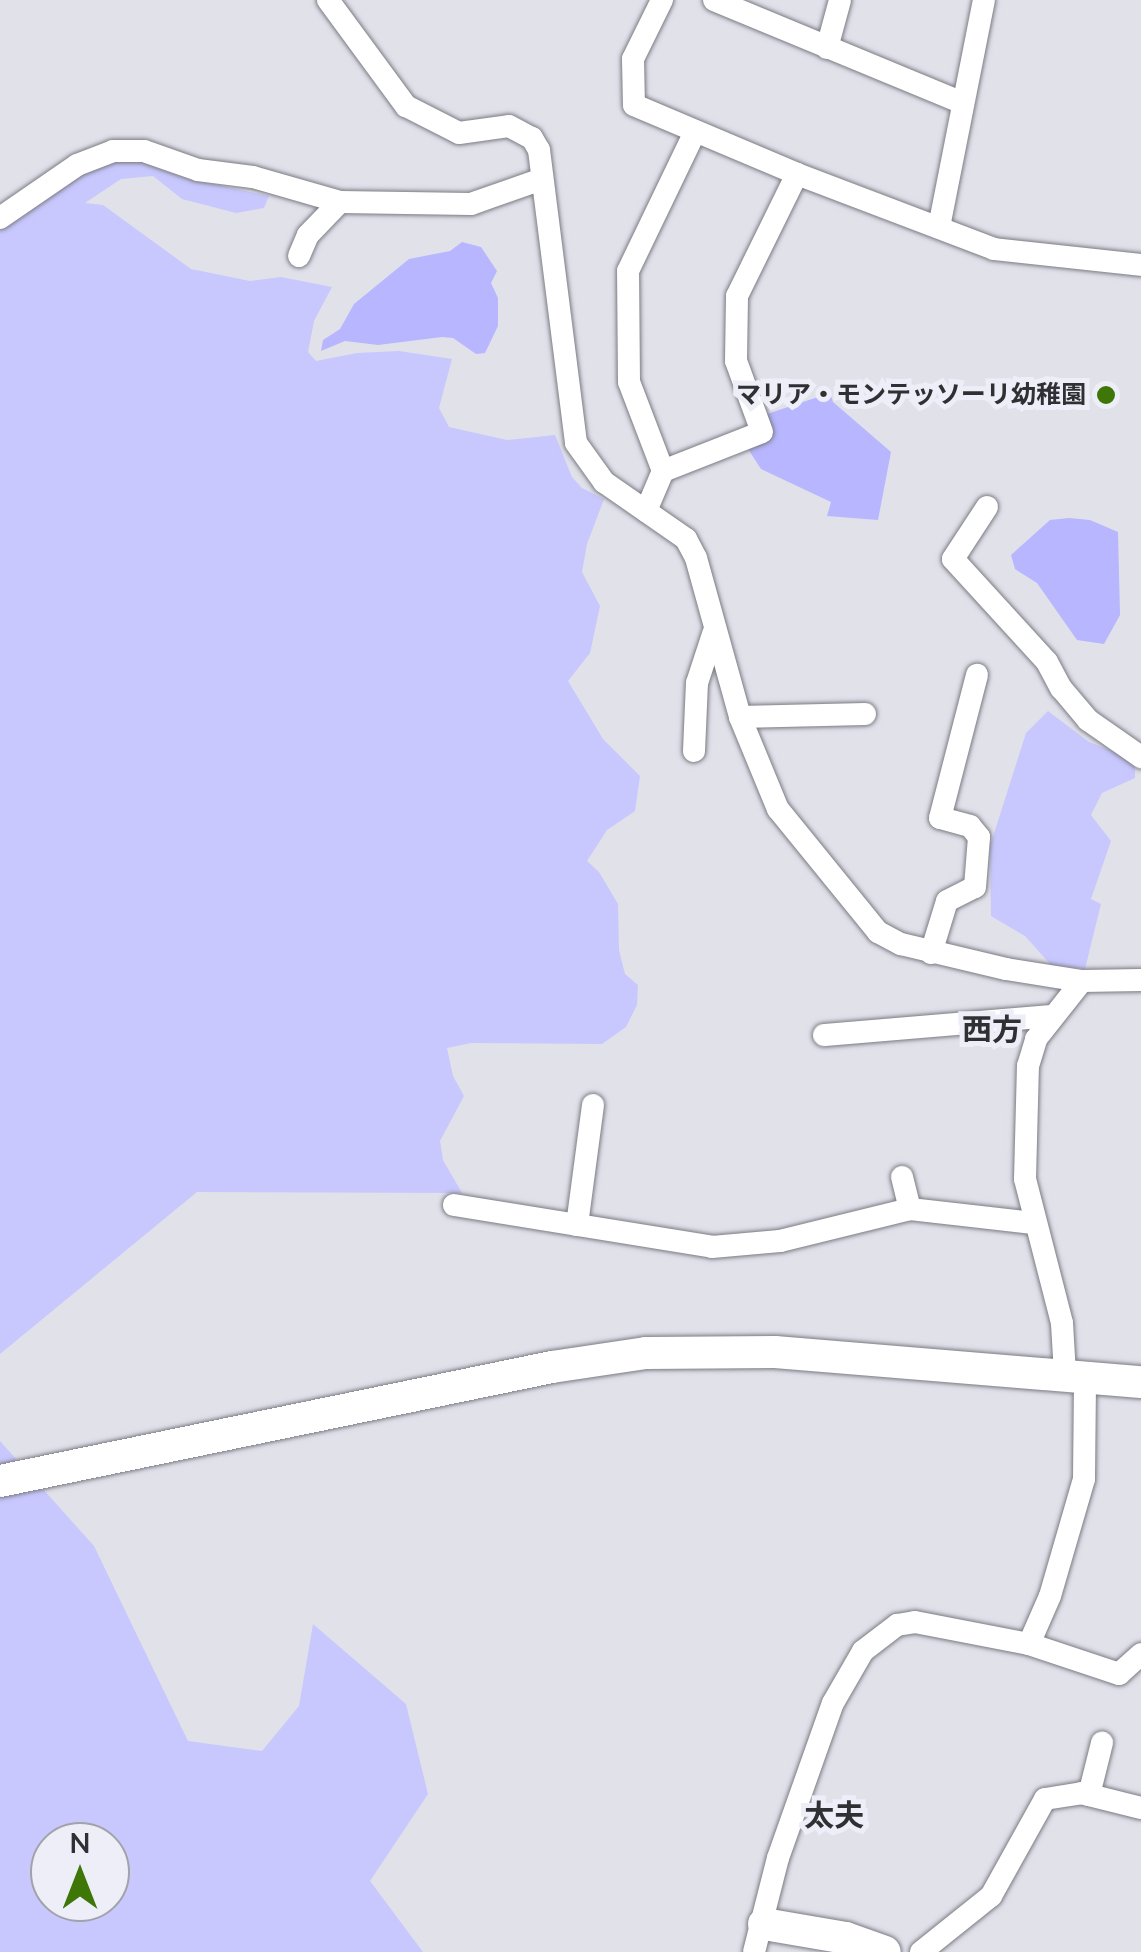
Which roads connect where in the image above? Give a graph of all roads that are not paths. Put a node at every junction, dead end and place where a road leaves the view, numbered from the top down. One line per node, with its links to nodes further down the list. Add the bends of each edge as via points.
1 (328, 0): 10 (street, via 406,106 459,133 509,126 526,133 539,150)
2 (662, 0): 8 (street, via 633,59 634,105)
3 (714, 0): 6 (street)
4 (840, 0): 6 (street)
5 (984, 0): 7 (street)
6 (827, 48): 7 (street)
7 (963, 104): 13 (street)
8 (696, 132): 9 (street); 17 (street, via 628,271 629,382)
9 (797, 174): 13 (street); 17 (street, via 737,296 736,361 762,432)
10 (542, 179): 11 (street, via 471,204); 19 (street, via 576,443 604,482)
11 (340, 202): 12 (street, via 130,150 97,154); 15 (street, via 308,235)
12 (0, 218)
13 (940, 227): 16 (street, via 994,248)
14 (1141, 253): 16 (street)
15 (299, 256)
16 (1140, 265)
17 (663, 470): 19 (street)
18 (987, 507): 25 (street, via 953,559 1047,662 1088,720)
19 (646, 511): 20 (street, via 686,540 696,558)
20 (714, 634): 23 (street); 24 (street, via 697,683)
21 (977, 675): 26 (street, via 940,818 970,826 978,837 975,887 947,901)
22 (865, 714): 23 (street)
23 (740, 718): 26 (street, via 778,810 878,932)
24 (694, 750)
25 (1141, 757)
26 (932, 953): 28 (street)
27 (1141, 980): 28 (street)
28 (1082, 981): 29 (street)
29 (1052, 1016): 30 (street); 35 (street, via 1028,1066 1026,1179)
30 (824, 1035)
31 (592, 1106): 36 (street)
32 (902, 1177): 34 (street)
33 (454, 1205): 36 (street)
34 (910, 1209): 35 (street); 36 (street, via 737,1246)
35 (1033, 1223): 37 (street)
36 (577, 1225)
37 (1075, 1375): 38 (street); 39 (street, via 775,1352 646,1353); 42 (street, via 1084,1479)
38 (1141, 1382)
39 (106, 1462): 40 (street); 41 (street)
40 (0, 1471)
41 (0, 1481)
42 (1030, 1644): 43 (street, via 1120,1674); 47 (street, via 915,1622 897,1624 862,1652 821,1737 778,1858)
43 (1141, 1654)
44 (1102, 1743): 45 (street)
45 (1090, 1795): 46 (street); 49 (street, via 1045,1799 992,1896)
46 (1141, 1808)
47 (759, 1938): 48 (street, via 846,1938)
48 (885, 1952)
49 (921, 1952)

